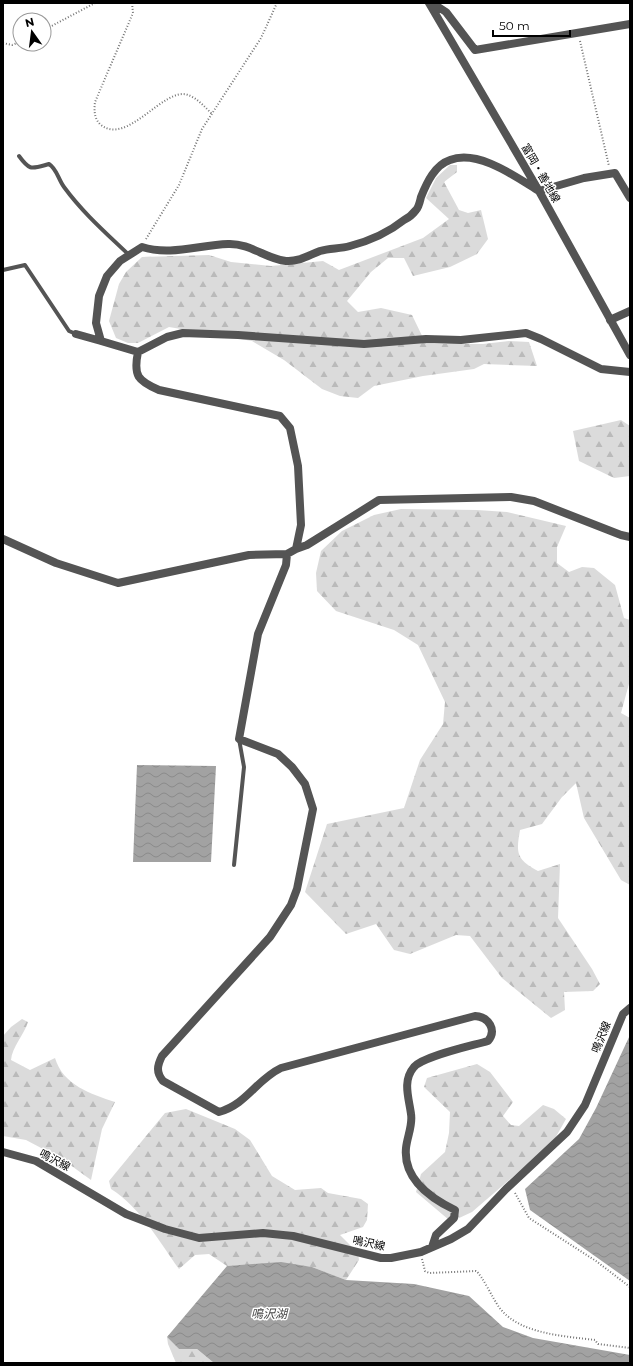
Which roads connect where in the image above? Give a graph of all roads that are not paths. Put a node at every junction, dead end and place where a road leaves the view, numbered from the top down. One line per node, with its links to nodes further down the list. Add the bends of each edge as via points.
1 (431, 3): 2 (street, via 446,12 475,50); 4 (street, 富岡・善地線)
2 (630, 24)
3 (19, 156): 6 (lane, via 26,167 32,169 49,164 53,167 80,207)
4 (539, 191): 5 (street, via 584,178 615,173); 6 (street, via 502,169 478,159 450,160 437,169 428,181 416,210 405,220 388,231 350,246 321,250 298,260 285,261 244,246 229,244 177,251 142,247); 9 (street, 富岡・善地線)
5 (630, 198)
6 (129, 255): 11 (street, via 107,276 99,296 96,323)
7 (3, 270): 10 (lane, via 25,265 68,332)
8 (630, 311): 9 (street)
9 (610, 320): 13 (street, 富岡・善地線)
10 (76, 334): 11 (street)
11 (101, 341): 12 (street)
12 (138, 352): 14 (street, via 167,337 182,333 364,344 426,339 461,340 526,333 601,369); 17 (street, via 135,364 137,376 144,383 159,390 280,416 285,421 293,438 298,466 301,525)
13 (630, 355)
14 (630, 372)
15 (630, 537): 17 (street, via 534,500 379,500 307,545)
16 (3, 539): 18 (street, via 56,563 118,583 249,555)
17 (296, 549): 18 (street)
18 (287, 554): 19 (street, via 286,565 258,634)
19 (239, 738): 20 (lane, via 244,767); 23 (street, via 278,754 305,784 313,809 297,889 291,905 270,936 162,1056 157,1066 158,1075 163,1081 219,1112 232,1108 271,1073 281,1068 475,1016 487,1020 492,1028 492,1036 488,1041 427,1058 414,1067 407,1079 412,1116 406,1148 406,1165 414,1181 438,1202 455,1210 454,1218 436,1235)
20 (234, 865)
21 (630, 1008): 23 (street, 鳴沢線, via 623,1014 585,1105 567,1132 506,1189 468,1230)
22 (3, 1152): 23 (street, 鳴沢線, via 36,1161 126,1214 165,1229 199,1238 263,1233 308,1239 381,1258 420,1252)
23 (432, 1247)

